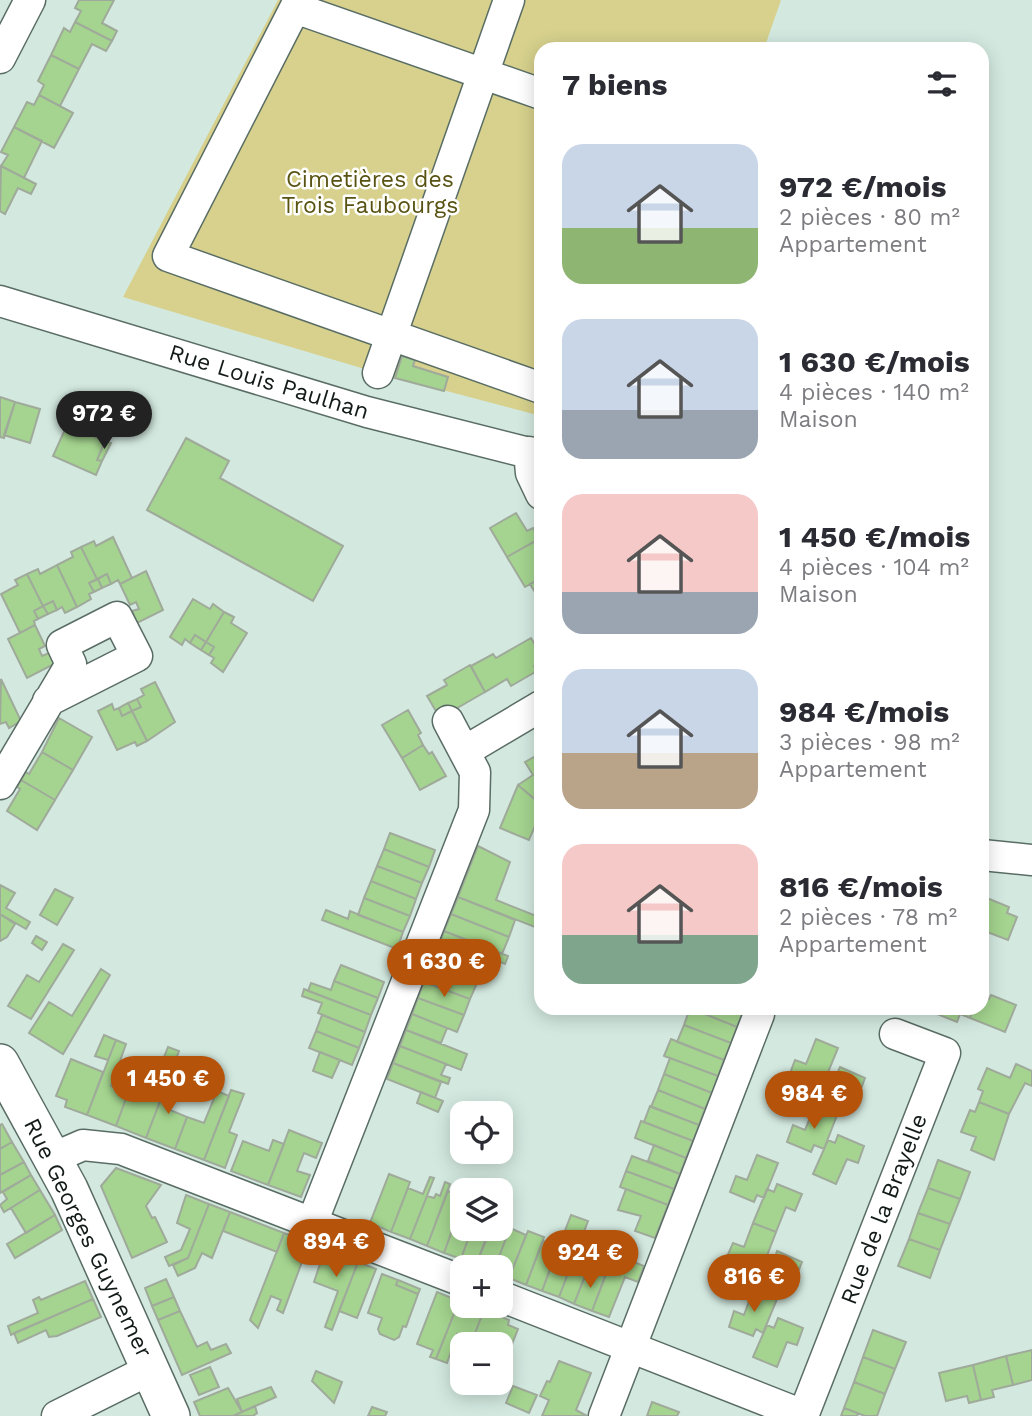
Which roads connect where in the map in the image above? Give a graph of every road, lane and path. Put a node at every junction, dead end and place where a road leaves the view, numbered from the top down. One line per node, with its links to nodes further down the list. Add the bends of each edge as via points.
1 (30, 0): 3 (street)
2 (509, 0): 4 (street)
3 (0, 58)
4 (484, 73): 5 (street); 7 (street); 7 (street, via 295,8 167,256)
5 (534, 91)
6 (0, 301): 10 (street, Rue Louis Paulhan, via 367,412)
7 (392, 334): 8 (street); 9 (street)
8 (378, 373)
9 (534, 385)
10 (534, 454)
11 (534, 459): 12 (street)
12 (534, 479)
13 (48, 701): 17 (street)
14 (534, 710): 16 (street)
15 (448, 721): 16 (street)
16 (466, 751): 24 (street, via 475,772 474,810)
17 (0, 784)
18 (989, 856): 19 (street)
19 (1032, 860)
20 (759, 1015): 27 (street)
21 (895, 1034): 29 (street, Rue de la Brayelle, via 945,1053)
22 (0, 1063): 23 (main road, Rue Georges Guynemer)
23 (53, 1158): 24 (street, via 83,1145 121,1149); 28 (main road, Rue Georges Guynemer)
24 (312, 1223): 25 (street)
25 (450, 1277)
26 (513, 1301): 27 (street)
27 (631, 1347): 29 (street); 32 (street)
28 (151, 1369): 30 (street); 31 (main road, Rue Georges Guynemer)
29 (803, 1415)
30 (57, 1416)
31 (171, 1416)
32 (604, 1416)

